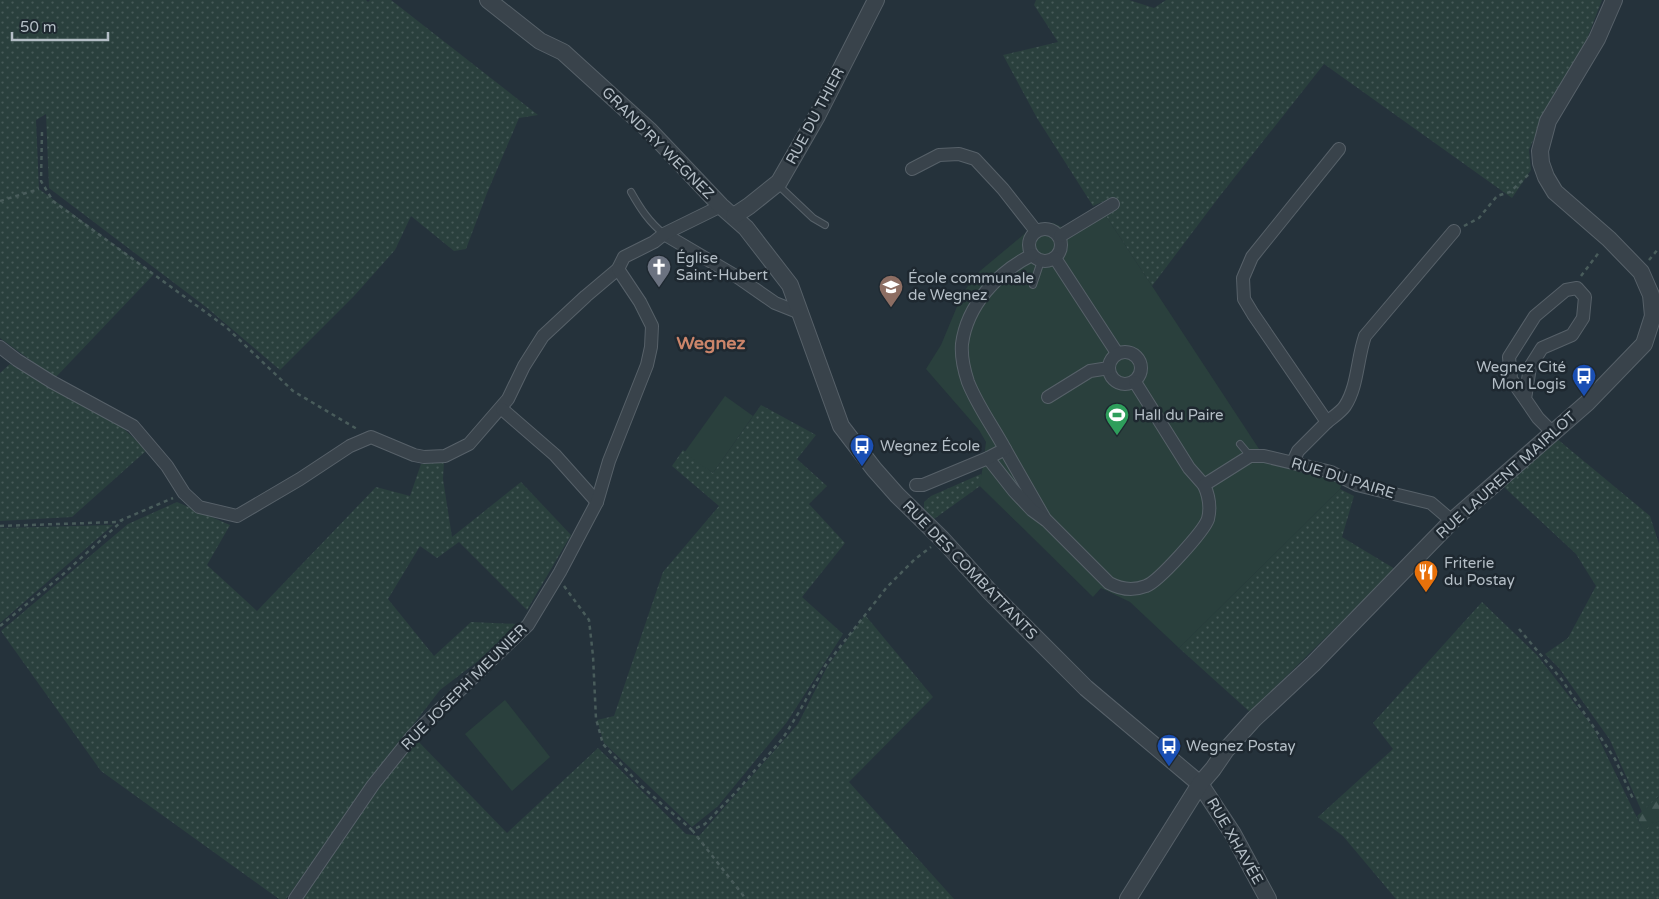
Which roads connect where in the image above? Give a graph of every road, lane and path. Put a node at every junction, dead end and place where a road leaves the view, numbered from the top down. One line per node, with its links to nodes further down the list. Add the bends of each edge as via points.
1 (488, 0): 13 (street, GRAND'RY WEGNEZ, via 540,41 564,52 650,131)
2 (876, 0): 8 (street, RUE DU THIER, via 817,116)
3 (1614, 0): 6 (street, RUE LAURENT MAIRLOT, via 1597,40 1548,121 1540,151)
4 (42, 132): 36 (path, via 42,181 52,201 226,327 293,391)
5 (1339, 148): 34 (street, via 1252,257 1243,278 1244,300)
6 (1541, 163): 17 (path, via 1510,192 1497,196 1479,218); 20 (street, RUE LAURENT MAIRLOT, via 1555,192)
7 (912, 169): 16 (street, via 940,155 959,154 975,159)
8 (776, 184): 14 (street, RUE DU THIER); 15 (lane)
9 (39, 189): 11 (path)
10 (631, 192): 18 (lane, via 642,212)
11 (0, 201)
12 (1113, 204): 19 (street)
13 (721, 206): 14 (street, GRAND'RY WEGNEZ); 18 (street)
14 (734, 216): 26 (street, GRAND'RY WEGNEZ, via 790,285)
15 (825, 225)
16 (1036, 231): 19 (street, via 1051,229); 21 (street, via 1029,245)
17 (1454, 231): 34 (street, via 1365,336 1352,394 1344,408)
18 (664, 234): 23 (street, via 624,256); 26 (street, via 775,303)
19 (1060, 236): 22 (street, via 1061,250)
20 (1609, 240): 25 (path, via 1579,280); 35 (street, RUE LAURENT MAIRLOT, via 1641,272 1650,295 1653,316 1644,344)
21 (1037, 258): 22 (street); 24 (lane); 38 (street, via 1018,262 986,290 971,318 962,345 968,381)
22 (1055, 258): 28 (street)
23 (618, 269): 33 (street, via 543,336); 44 (street, RUE JOSEPH MEUNIER, via 652,326 651,347)
24 (1033, 285)
25 (1577, 288): 32 (street, via 1586,298 1583,318 1572,335 1542,348 1530,367); 32 (street, via 1566,290 1535,316 1509,357 1511,379)
26 (800, 313): 43 (street, RUE DES COMBATTANTS, via 841,426)
27 (0, 347): 42 (street, via 52,382 133,426 157,453)
28 (1117, 353): 29 (street); 30 (street, via 1133,353 1141,361 1141,372)
29 (1109, 368): 30 (street, via 1116,381); 31 (street, via 1090,372)
30 (1134, 382): 41 (street, via 1188,468)
31 (1048, 397)
32 (1525, 398): 35 (street)
33 (502, 409): 36 (street, via 469,444 446,456 414,455); 44 (street, via 555,455)
34 (1327, 422): 40 (street, via 1298,451)
35 (1553, 433): 47 (street, RUE LAURENT MAIRLOT)
36 (371, 438): 42 (street, via 350,446 237,516 199,507)
37 (1240, 444): 39 (lane)
38 (995, 454): 43 (street, via 923,485 916,485); 46 (street); 46 (street, via 1014,491)
39 (1250, 456): 40 (street, RUE DU PAIRE); 41 (street)
40 (1293, 462): 47 (street, RUE DU PAIRE, via 1331,472 1357,485 1430,503)
41 (1204, 485): 46 (street, via 1210,510 1202,530 1155,581 1132,590 1109,583)
42 (184, 493): 45 (path)
43 (897, 496): 49 (street, RUE DES COMBATTANTS)
44 (597, 502): 50 (street, RUE JOSEPH MEUNIER)
45 (124, 519): 48 (path, via 118,522); 51 (path)
46 (1047, 521)
47 (1452, 521): 53 (street, RUE LAURENT MAIRLOT, via 1313,664 1254,718)
48 (0, 526)
49 (942, 539): 53 (street, RUE DES COMBATTANTS, via 1086,688); 55 (path, via 915,559 887,587 825,666 783,738 705,824)
50 (557, 578): 55 (path, via 589,620 596,719 603,744 641,786); 56 (street, RUE JOSEPH MEUNIER, via 528,625 413,735 373,785)
51 (0, 626)
52 (1519, 629): 54 (path, via 1562,680 1615,759)
53 (1200, 784): 58 (street, RUE LAURENT MAIRLOT); 59 (street, RUE XHAVÉE, via 1233,834)
54 (1634, 800)
55 (692, 830): 57 (path)
56 (294, 899)
57 (746, 899)
58 (1128, 899)
59 (1268, 899)

